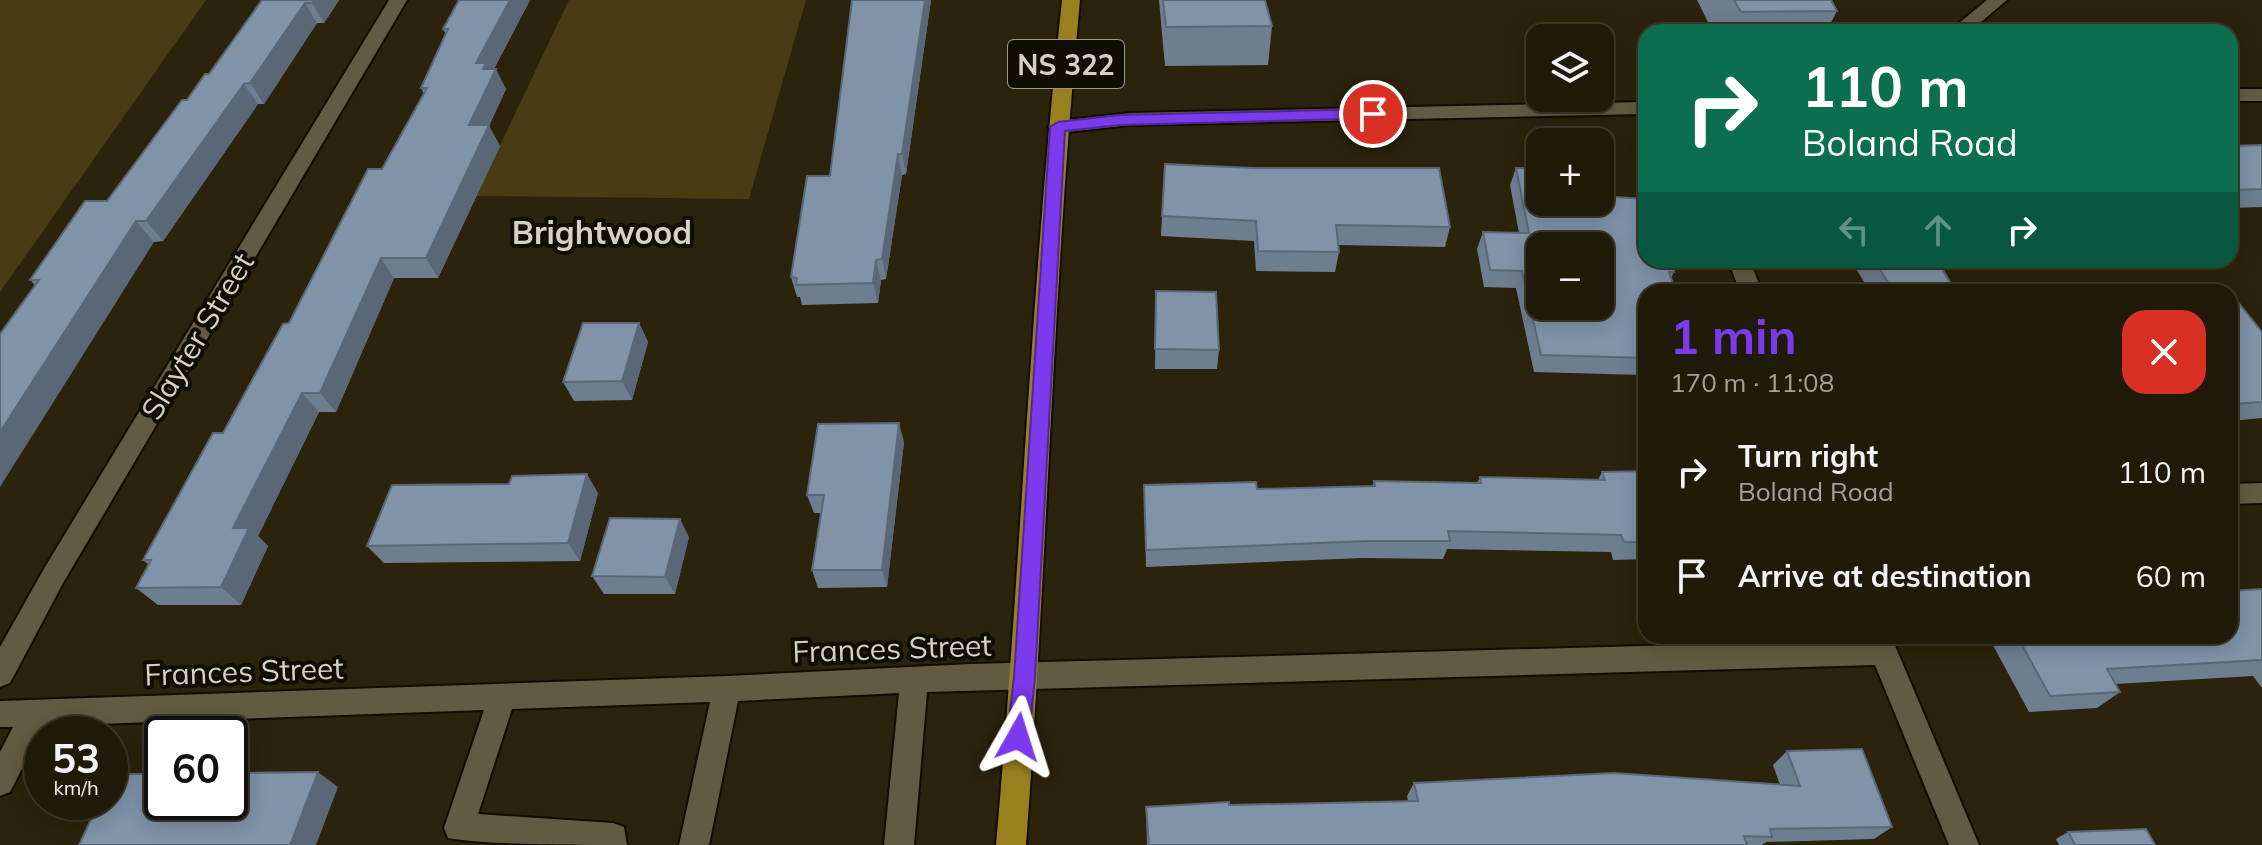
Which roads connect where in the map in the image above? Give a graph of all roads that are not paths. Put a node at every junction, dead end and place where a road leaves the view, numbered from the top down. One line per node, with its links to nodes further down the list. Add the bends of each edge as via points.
1 (398, 0): 12 (street, Slayter Street)
2 (1071, 0): 8 (main road, NS 322)
3 (1998, 0): 4 (street)
4 (1967, 24)
5 (2238, 95): 6 (street)
6 (2262, 95)
7 (1638, 108): 8 (street, via 1130,119)
8 (1058, 127): 13 (main road, NS 322)
9 (2262, 493): 10 (street)
10 (2238, 494)
11 (1880, 644): 13 (street, Frances Street); 24 (street)
12 (0, 674)
13 (1025, 677): 14 (street, Frances Street); 23 (main road, NS 322)
14 (914, 679): 15 (street, Frances Street); 22 (street)
15 (727, 689): 16 (street, Frances Street); 21 (street)
16 (503, 695): 18 (street, Frances Street); 20 (street, via 459,828 613,838)
17 (0, 714): 18 (street, Frances Street)
18 (35, 714): 19 (street)
19 (0, 782)
20 (612, 845)
21 (694, 845)
22 (899, 845)
23 (1011, 845)
24 (1964, 845)

